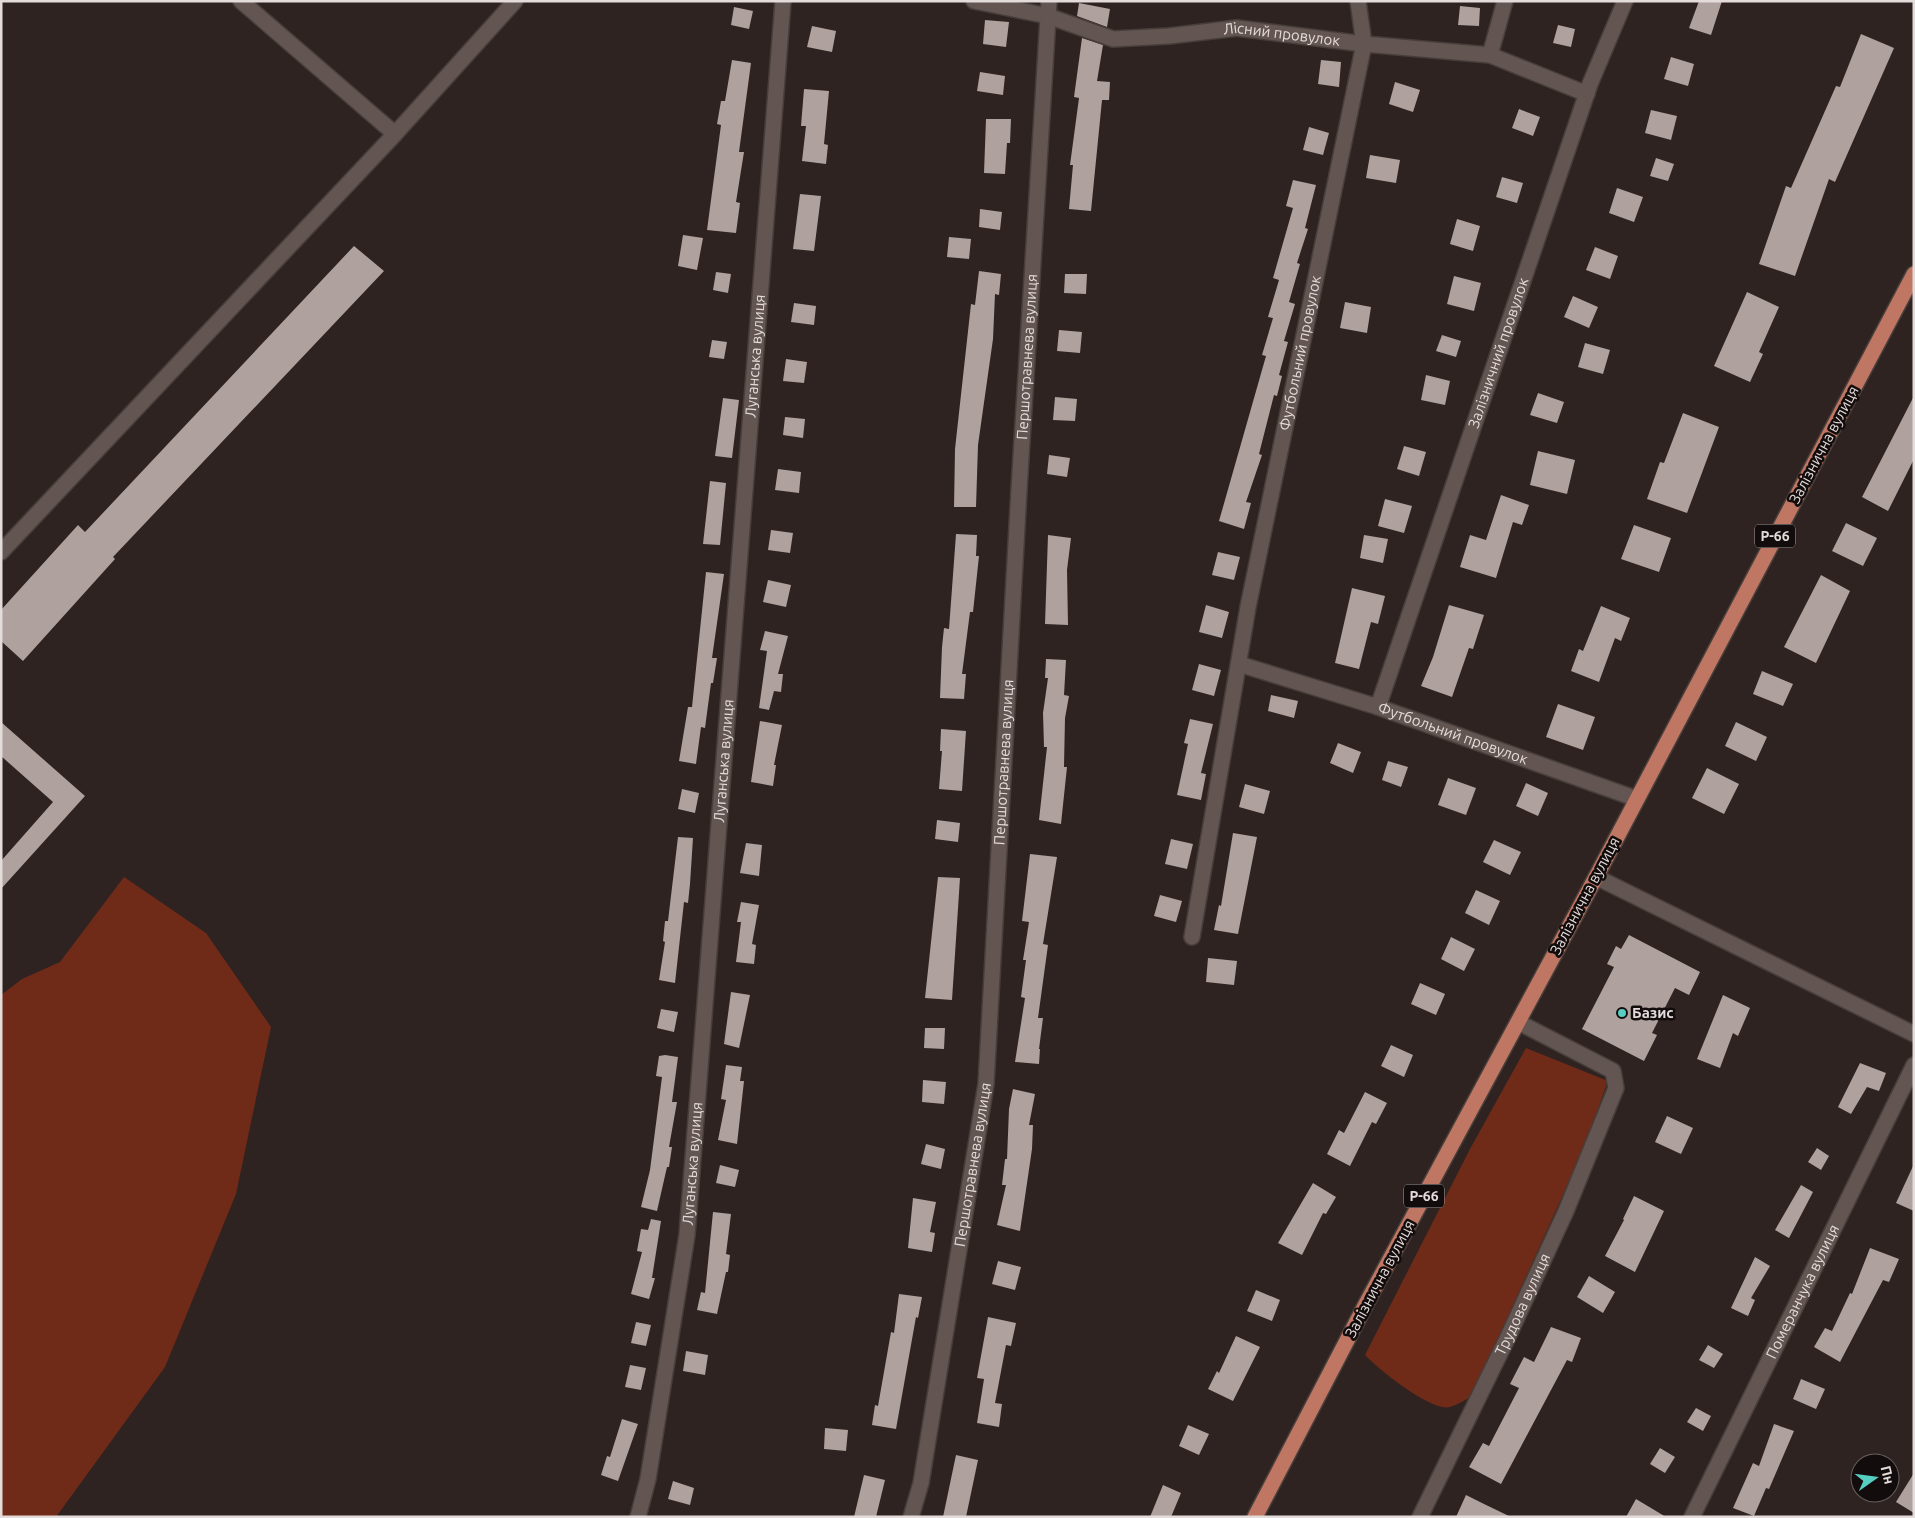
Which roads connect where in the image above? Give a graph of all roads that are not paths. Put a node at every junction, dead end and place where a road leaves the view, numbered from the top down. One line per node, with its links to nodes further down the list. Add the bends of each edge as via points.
1 (241, 1): 12 (street)
2 (516, 1): 12 (street)
3 (784, 1): 23 (street, Луганська вулиця, via 687,1235 648,1479)
4 (974, 1): 8 (street, Лісний провулок)
5 (1358, 1): 9 (street, Футбольний провулок)
6 (1505, 1): 10 (street)
7 (1625, 1): 11 (street, Залізничний провулок)
8 (1048, 9): 9 (street, Лісний провулок, via 1113,39 1238,28); 24 (street, Першотравнева вулиця, via 986,1084 921,1483)
9 (1364, 44): 10 (street, Лісний провулок); 15 (street, Футбольний провулок)
10 (1490, 56): 11 (street, Лісний провулок)
11 (1587, 94): 16 (street, Залізничний провулок)
12 (395, 134): 14 (street)
13 (1914, 274): 17 (main road, Залізнична вулиця / Р-66)
14 (1, 552)
15 (1239, 664): 16 (street, Футбольний провулок); 19 (street, Футбольний провулок)
16 (1378, 707): 17 (street, Футбольний провулок)
17 (1637, 799): 18 (main road, Залізнична вулиця / Р-66)
18 (1596, 877): 20 (main road, Залізнична вулиця / Р-66); 21 (street)
19 (1192, 936)
20 (1518, 1022): 25 (main road, Залізнична вулиця / Р-66); 26 (street, Трудова вулиця, via 1613,1071 1616,1088 1566,1211)
21 (1914, 1034)
22 (1914, 1065): 27 (street, Померанчука вулиця)
23 (638, 1517)
24 (911, 1517)
25 (1256, 1517)
26 (1420, 1517)
27 (1692, 1517)

